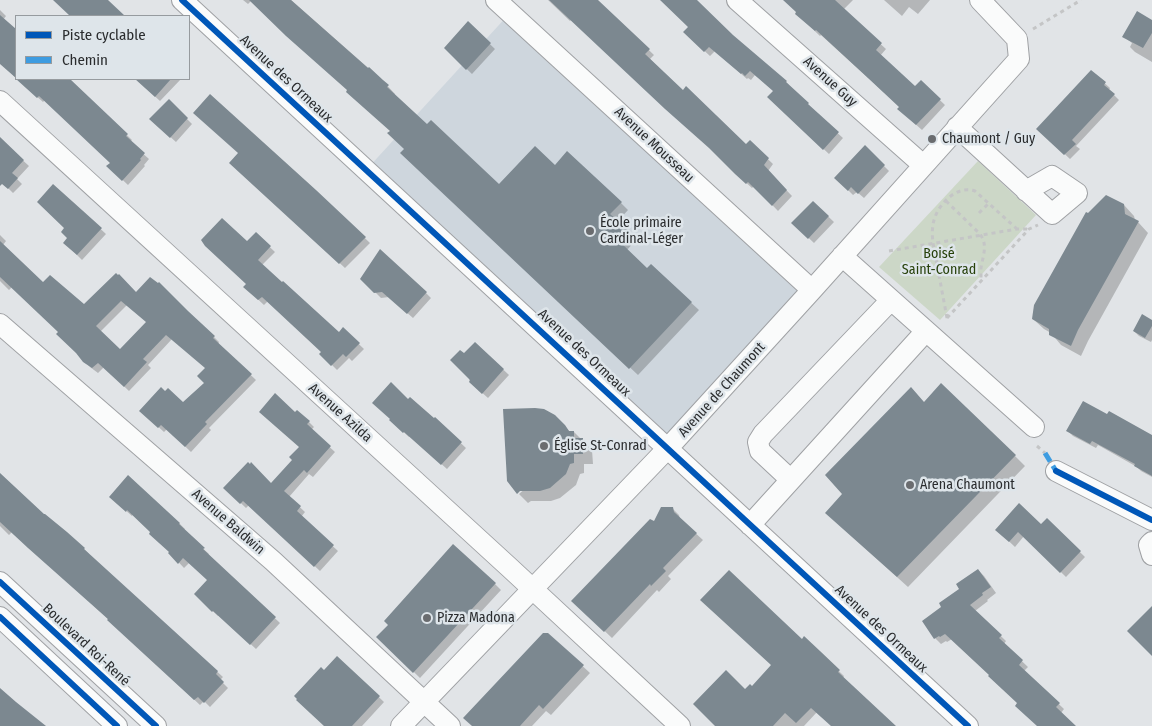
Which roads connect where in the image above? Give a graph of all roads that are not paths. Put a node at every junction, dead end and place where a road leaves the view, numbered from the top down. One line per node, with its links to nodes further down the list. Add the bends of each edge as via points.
1 (182, 0): 15 (street, Avenue des Ormeaux)
2 (496, 0): 10 (street, Avenue Mousseau)
3 (737, 0): 7 (street, Avenue Guy)
4 (980, 0): 6 (street, Avenue de Chaumont, via 1018,39 1019,59)
5 (0, 101): 23 (street, Avenue Azilda)
6 (957, 127): 7 (street, Avenue de Chaumont); 8 (street)
7 (923, 165): 9 (street, Avenue de Chaumont)
8 (1026, 191)
9 (842, 256): 10 (street, Avenue de Chaumont); 11 (street)
10 (812, 290): 15 (street, Avenue de Chaumont)
11 (891, 300): 13 (street); 17 (street, via 758,442 760,451)
12 (0, 324): 25 (street, Avenue Baldwin, via 273,561)
13 (935, 327): 14 (street); 17 (street)
14 (1034, 427)
15 (668, 448): 19 (street, Avenue des Ormeaux); 23 (street, Avenue de Chaumont)
16 (1056, 471): 18 (street)
17 (791, 480): 19 (street)
18 (1152, 520)
19 (750, 525): 31 (street, Avenue des Ormeaux)
20 (1152, 542): 21 (street, via 1149,545)
21 (1152, 555)
22 (0, 582): 27 (street, Boulevard Roi-René)
23 (533, 589): 25 (street, Avenue de Chaumont); 30 (street, Avenue Azilda)
24 (0, 618): 26 (street)
25 (424, 702): 28 (street, Avenue de Chaumont); 29 (street, Avenue Baldwin)
26 (117, 726)
27 (156, 726)
28 (401, 726)
29 (450, 726)
30 (680, 726)
31 (968, 726)

